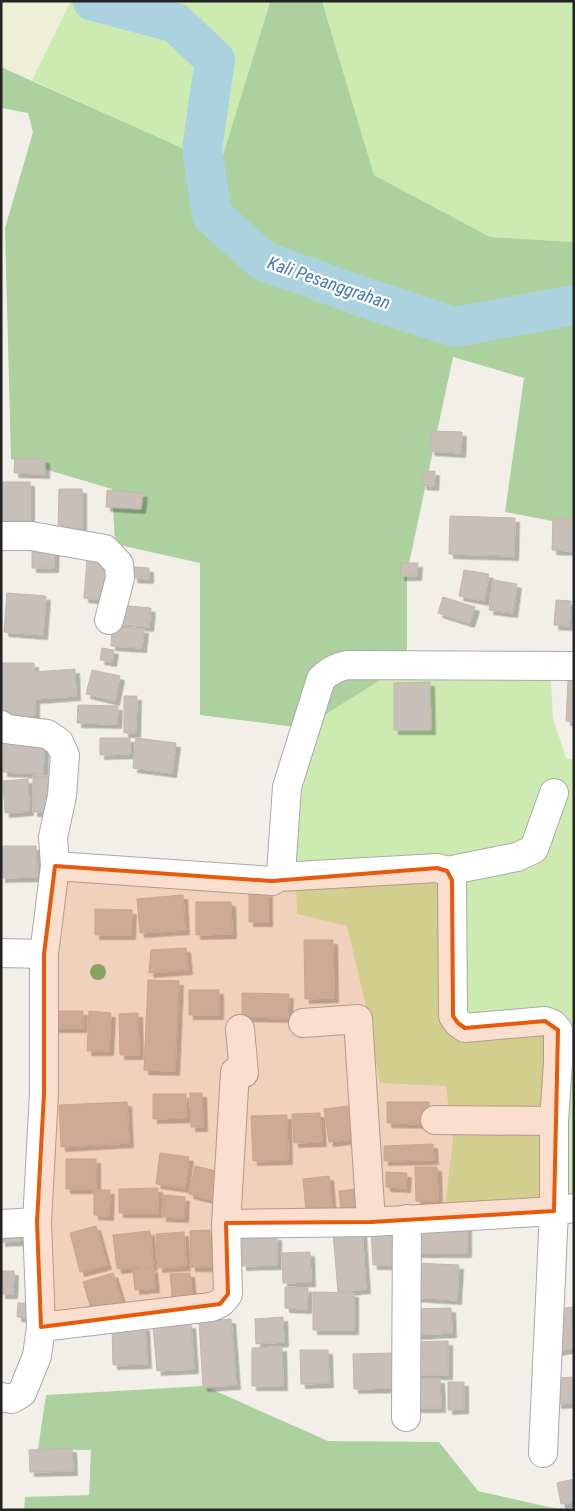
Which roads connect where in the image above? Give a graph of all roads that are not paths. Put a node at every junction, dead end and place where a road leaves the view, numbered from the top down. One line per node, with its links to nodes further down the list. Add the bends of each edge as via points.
1 (1, 536): 2 (street, via 31,536 105,549 119,564 120,578)
2 (109, 620)
3 (574, 666): 8 (street, via 347,665 326,674 321,679 288,787 282,873)
4 (1, 726): 6 (street, via 47,734 59,742 65,755 62,796 53,837)
5 (554, 793): 7 (street, via 534,849 517,857)
6 (55, 866): 8 (street, via 272,881); 10 (street)
7 (447, 872): 8 (street, via 437,868); 14 (street, via 452,880 453,1016 465,1028 545,1021 553,1024 558,1030)
8 (279, 877)
9 (1, 953): 10 (street)
10 (44, 954): 17 (street, via 44,1093)
11 (303, 1023): 18 (street, via 358,1019)
12 (240, 1029): 20 (street, via 244,1073 234,1072)
13 (435, 1120): 14 (street)
14 (554, 1121): 15 (street)
15 (564, 1209): 16 (street); 24 (street)
16 (407, 1219): 18 (street); 23 (street)
17 (37, 1222): 19 (street); 21 (street)
18 (371, 1222): 20 (street)
19 (1, 1224)
20 (226, 1224): 21 (street, via 228,1294 220,1304)
21 (42, 1327): 22 (street, via 37,1356 22,1392)
22 (7, 1398)
23 (406, 1417)
24 (543, 1453)

